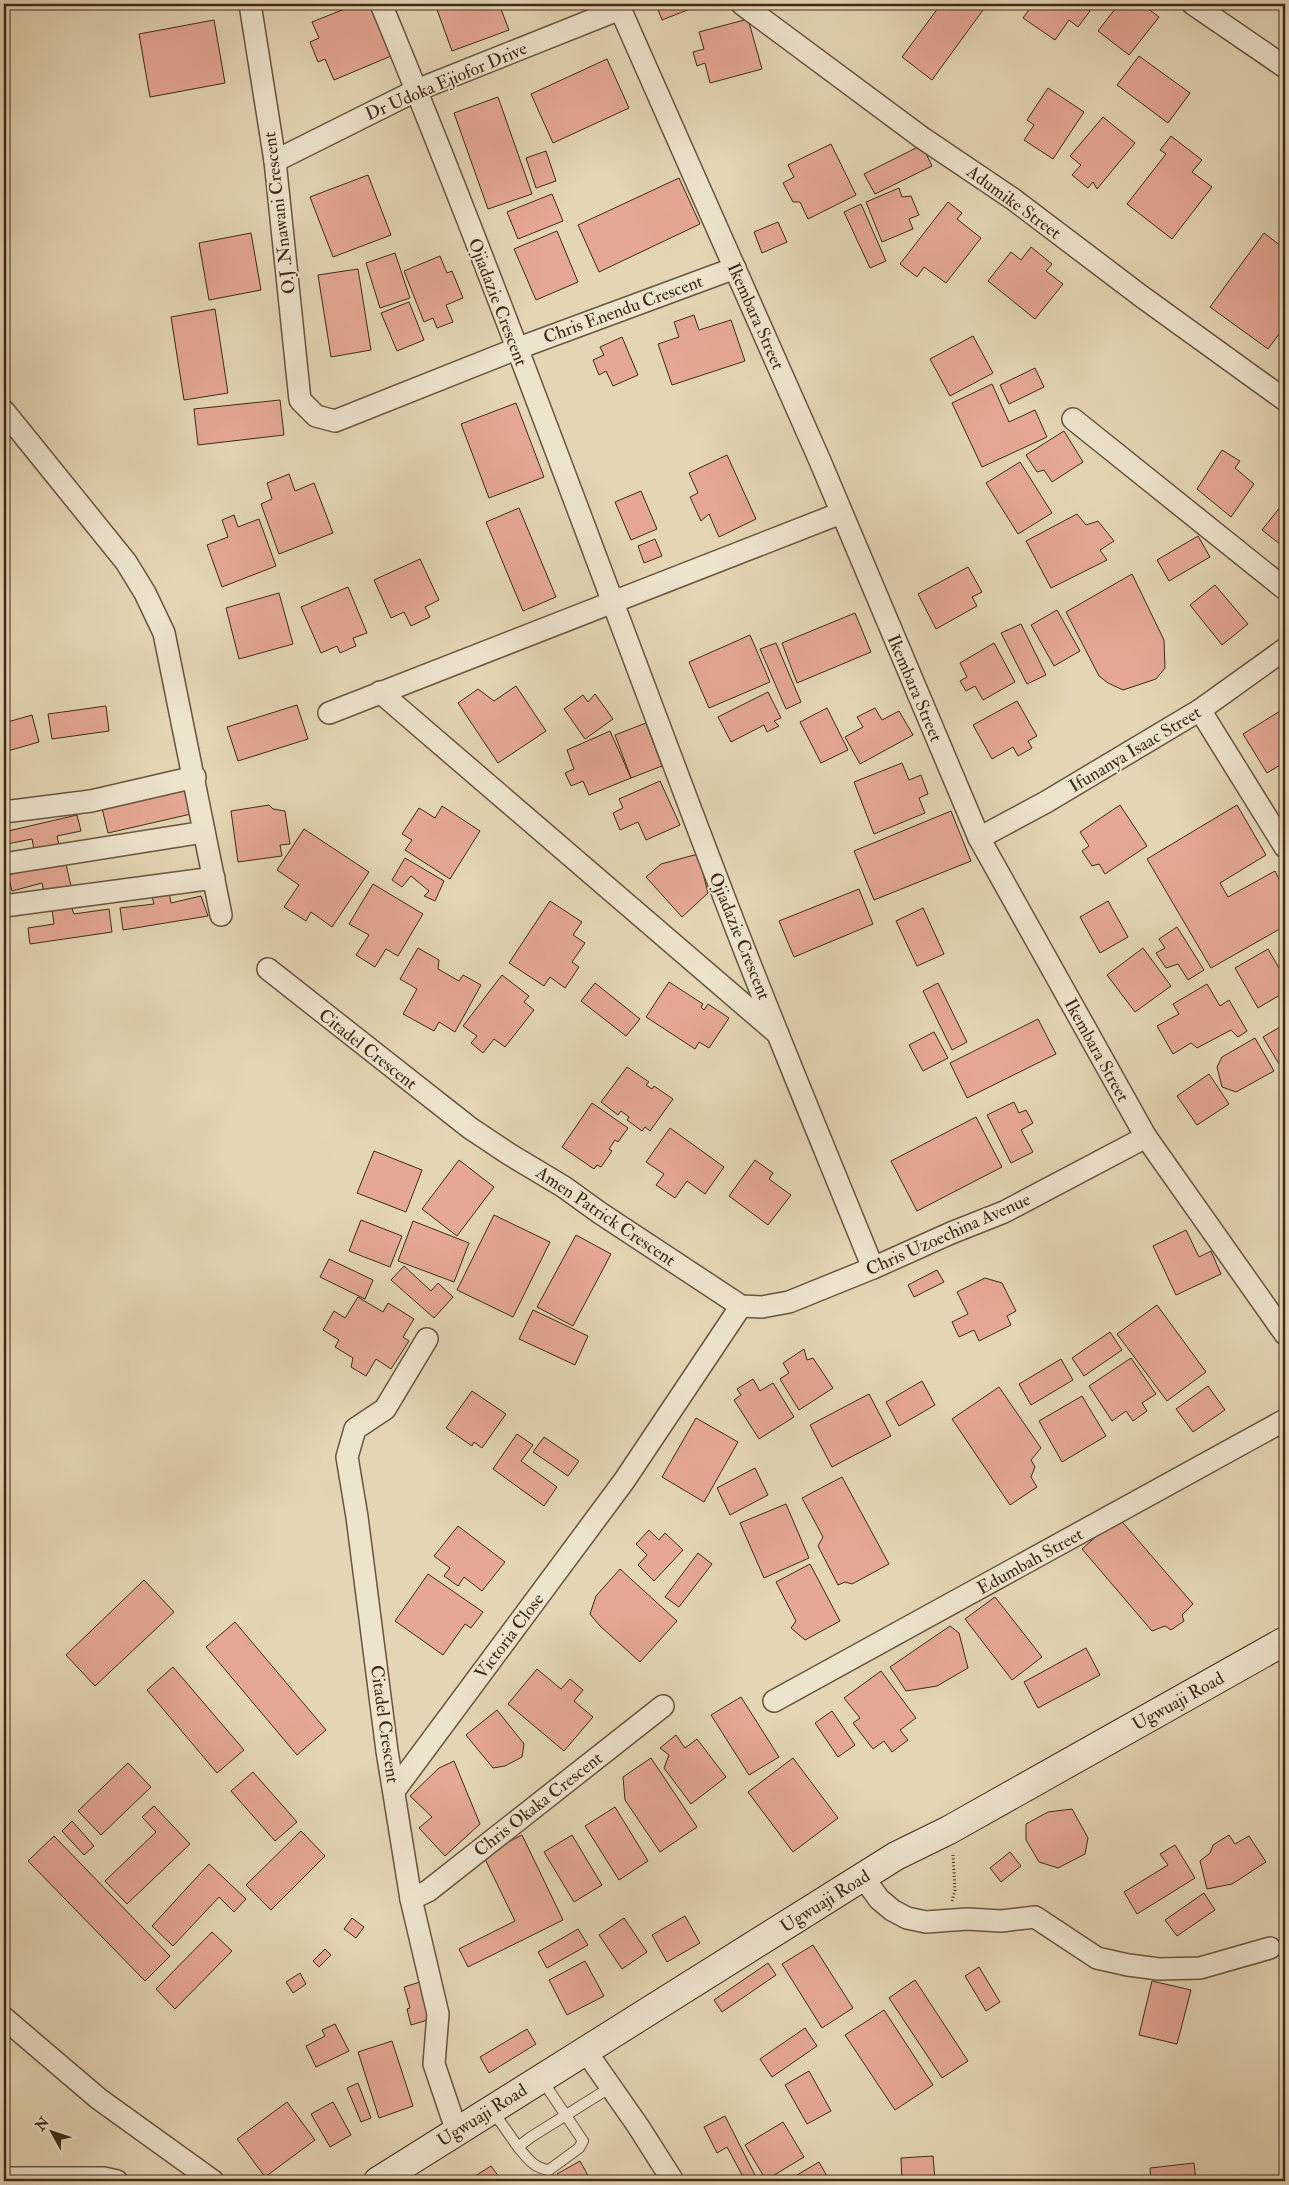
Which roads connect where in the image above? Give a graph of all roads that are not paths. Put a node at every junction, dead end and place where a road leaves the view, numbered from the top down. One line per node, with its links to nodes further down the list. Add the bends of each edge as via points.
1 (250, 4): 8 (street, O.J .Nnawani Crescent)
2 (381, 4): 7 (street, Ojiadazie Crescent)
3 (742, 4): 11 (street, Adumike Street)
4 (1193, 4): 6 (street)
5 (619, 6): 7 (street, Dr Udoka Ejiofor Drive); 9 (street, Ikembara Street)
6 (1285, 67)
7 (417, 90): 8 (street, Dr Udoka Ejiofor Drive); 10 (street, Ojiadazie Crescent)
8 (275, 161): 13 (street, O.J .Nnawani Crescent, via 300,400)
9 (735, 268): 10 (street, Chris Enendu Crescent); 15 (street, Ikembara Street)
10 (516, 349): 13 (street, Chris Enendu Crescent, via 335,422); 17 (street, Ojiadazie Crescent)
11 (1285, 400)
12 (4, 411): 22 (street, via 126,562 145,593 164,633)
13 (316, 416)
14 (1073, 419): 16 (street)
15 (841, 513): 17 (street); 25 (street, Ikembara Street)
16 (1285, 589)
17 (613, 601): 19 (street); 32 (street, Ojiadazie Crescent, via 722,892)
18 (1285, 649): 20 (street, Ifunanya Isaac Street)
19 (380, 692): 21 (street); 32 (street)
20 (1200, 710): 25 (street, Ifunanya Isaac Street); 26 (street)
21 (329, 713)
22 (195, 777): 23 (street, via 91,800); 24 (street)
23 (4, 812)
24 (204, 832): 27 (street); 28 (street)
25 (979, 838): 34 (street, Ikembara Street)
26 (1285, 847)
27 (9, 863)
28 (214, 878): 29 (street); 30 (street)
29 (4, 906)
30 (221, 915)
31 (268, 968): 33 (street, Citadel Crescent)
32 (780, 1036): 35 (street, Ojiadazie Crescent)
33 (470, 1128): 36 (street, Amen Patrick Crescent)
34 (1146, 1137): 35 (street, Chris Uzoechina Avenue, via 1004,1212); 37 (street, Ikembara Street)
35 (873, 1268): 36 (street, Chris Uzoechina Avenue, via 789,1302 762,1307)
36 (741, 1306): 43 (street, Victoria Close, via 624,1481)
37 (1285, 1334)
38 (427, 1339): 43 (street, Citadel Crescent, via 385,1409 355,1429 347,1457)
39 (1285, 1420): 41 (street, Edumbah Street)
40 (1285, 1641): 44 (main road, Ugwuaji Road, via 949,1830 896,1856)
41 (774, 1700)
42 (663, 1706): 45 (street, Chris Okaka Crescent, via 428,1891)
43 (394, 1791): 45 (street, Citadel Crescent)
44 (863, 1878): 46 (street, via 879,1899 907,1918 926,1922 1035,1917 1097,1958 1159,1969 1200,1968); 48 (main road, Ugwuaji Road)
45 (410, 1900): 53 (street, Citadel Crescent, via 438,2014 434,2064)
46 (1270, 1948)
47 (4, 2018): 57 (street, via 99,2099)
48 (585, 2050): 49 (main road, Ugwuaji Road); 50 (street)
49 (541, 2078): 51 (main road, Ugwuaji Road); 52 (lane)
50 (611, 2087): 52 (lane); 59 (street)
51 (491, 2110): 53 (main road, Ugwuaji Road); 54 (lane)
52 (566, 2116): 54 (lane); 54 (lane, via 583,2141 579,2148 549,2170 532,2164)
53 (457, 2132): 58 (main road, Ugwuaji Road)
54 (518, 2147)
55 (4, 2178): 56 (street, via 104,2178)
56 (117, 2181)
57 (213, 2181)
58 (378, 2181)
59 (673, 2181)

